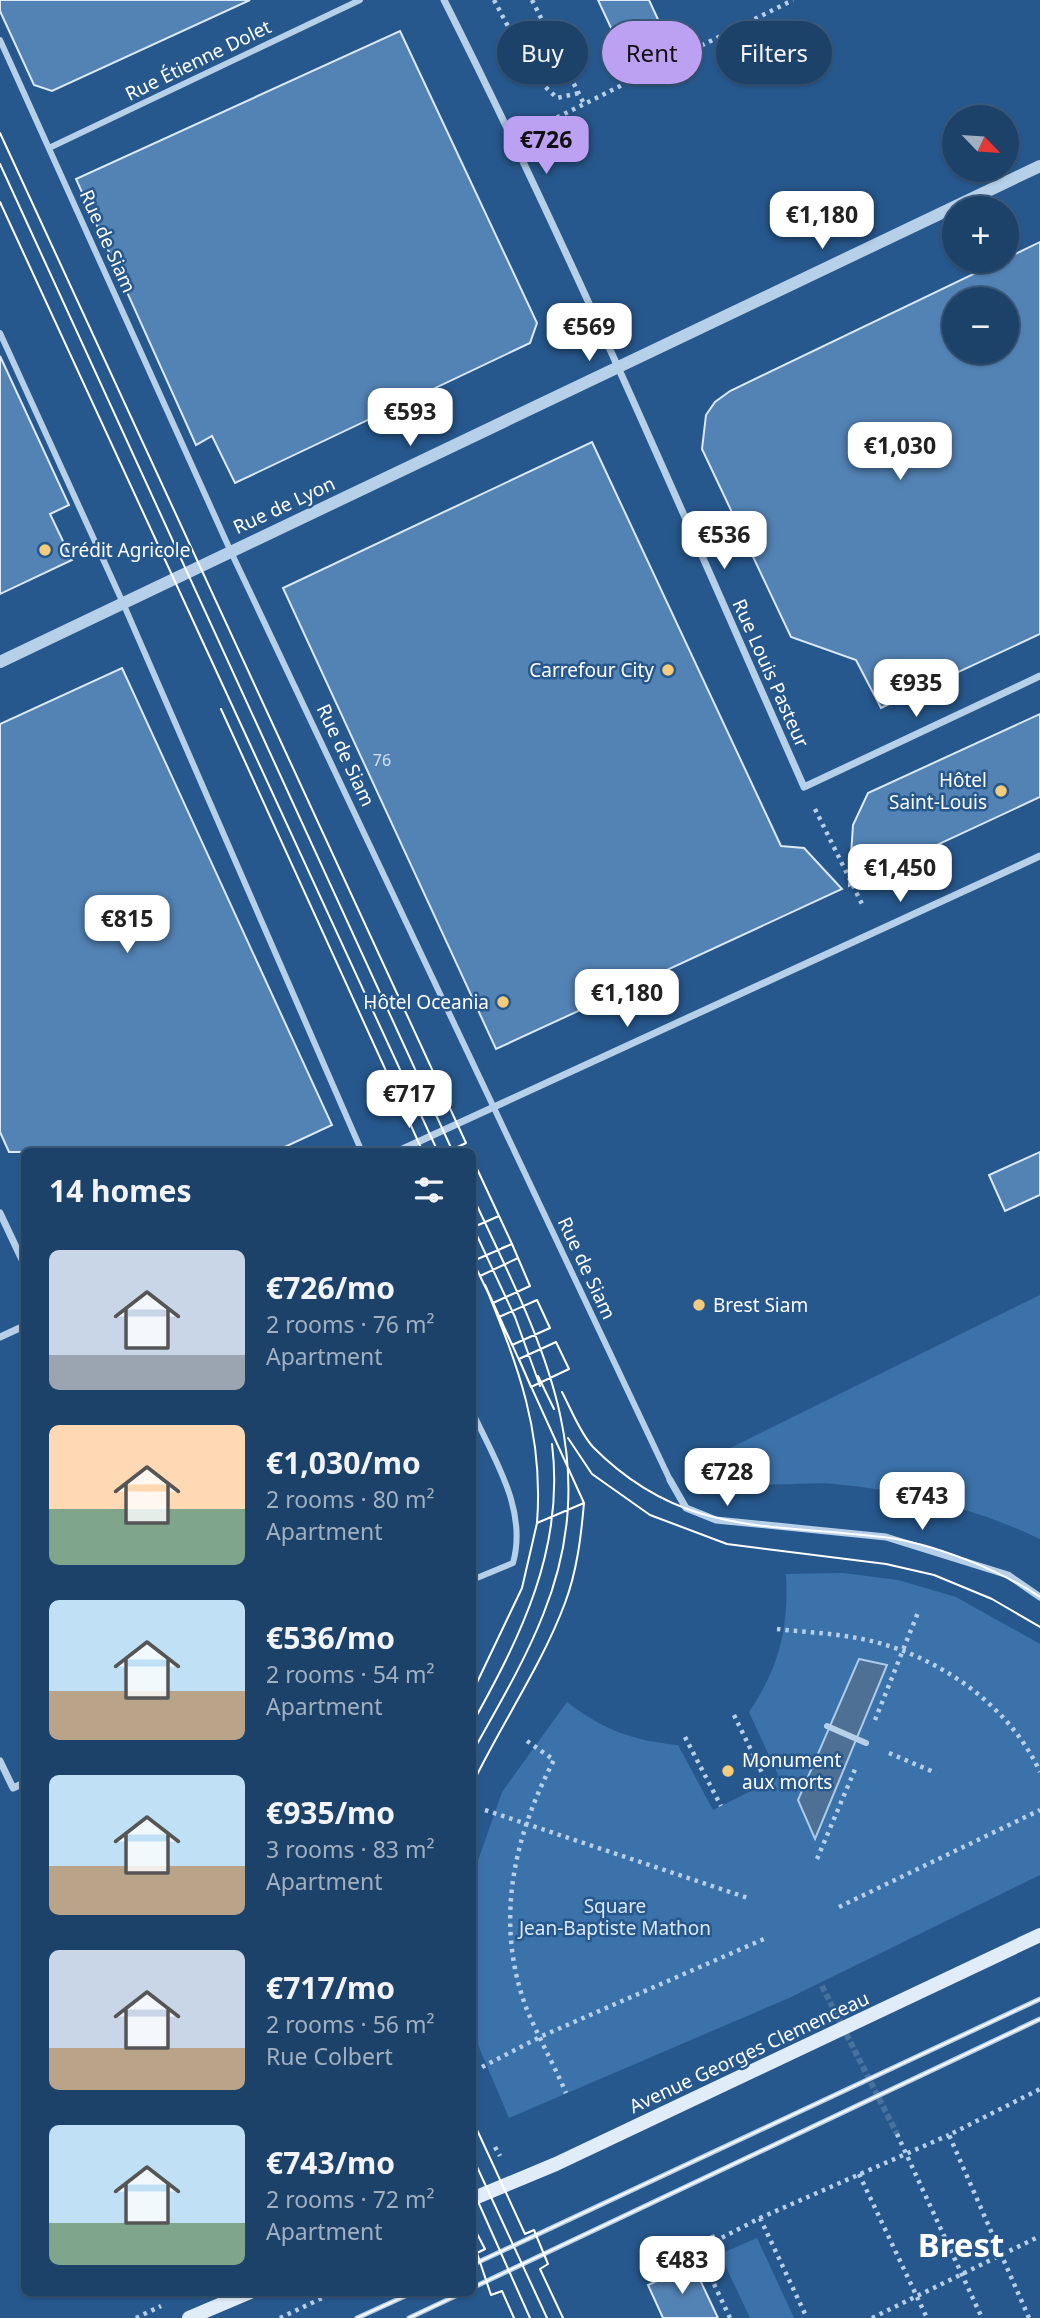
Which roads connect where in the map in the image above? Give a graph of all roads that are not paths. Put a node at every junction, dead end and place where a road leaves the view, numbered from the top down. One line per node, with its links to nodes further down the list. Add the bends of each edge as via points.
1 (360, 0): 4 (street, Rue Étienne Dolet)
2 (444, 0): 7 (street, Rue Louis Pasteur, via 514,139)
3 (0, 40): 4 (street, Rue de Siam)
4 (49, 148): 8 (street, Rue de Siam)
5 (1040, 166): 7 (street, Rue de Lyon)
6 (0, 333): 9 (street)
7 (618, 367): 8 (street, Rue de Lyon); 11 (street, Rue Louis Pasteur, via 804,787)
8 (231, 552): 9 (street, Rue de Lyon); 13 (street, Rue de Siam)
9 (123, 603): 10 (street, Rue de Lyon); 14 (street)
10 (0, 662)
11 (1040, 676)
12 (1040, 856): 13 (street)
13 (494, 1106): 15 (street); 21 (street, Rue de Siam)
14 (360, 1148)
15 (404, 1148)
16 (0, 1213): 17 (street)
17 (21, 1258)
18 (21, 1327): 19 (street)
19 (0, 1337)
20 (476, 1420): 22 (street, via 517,1511 520,1539 513,1563)
21 (670, 1480): 23 (street, via 686,1508 716,1520 886,1537 1008,1575)
22 (476, 1578)
23 (1040, 1597)
24 (827, 1726): 25 (street)
25 (866, 1743)
26 (0, 1761): 27 (street, via 13,1788)
27 (21, 1784)
28 (1040, 1936): 31 (main road, Avenue Georges Clemenceau)
29 (1040, 2000): 32 (lane)
30 (1040, 2019): 33 (lane)
31 (476, 2197)
32 (476, 2263)
33 (476, 2286)
34 (241, 2296): 37 (main road)
35 (405, 2296): 38 (lane)
36 (456, 2296): 39 (lane)
37 (189, 2318)
38 (357, 2318)
39 (410, 2318)

